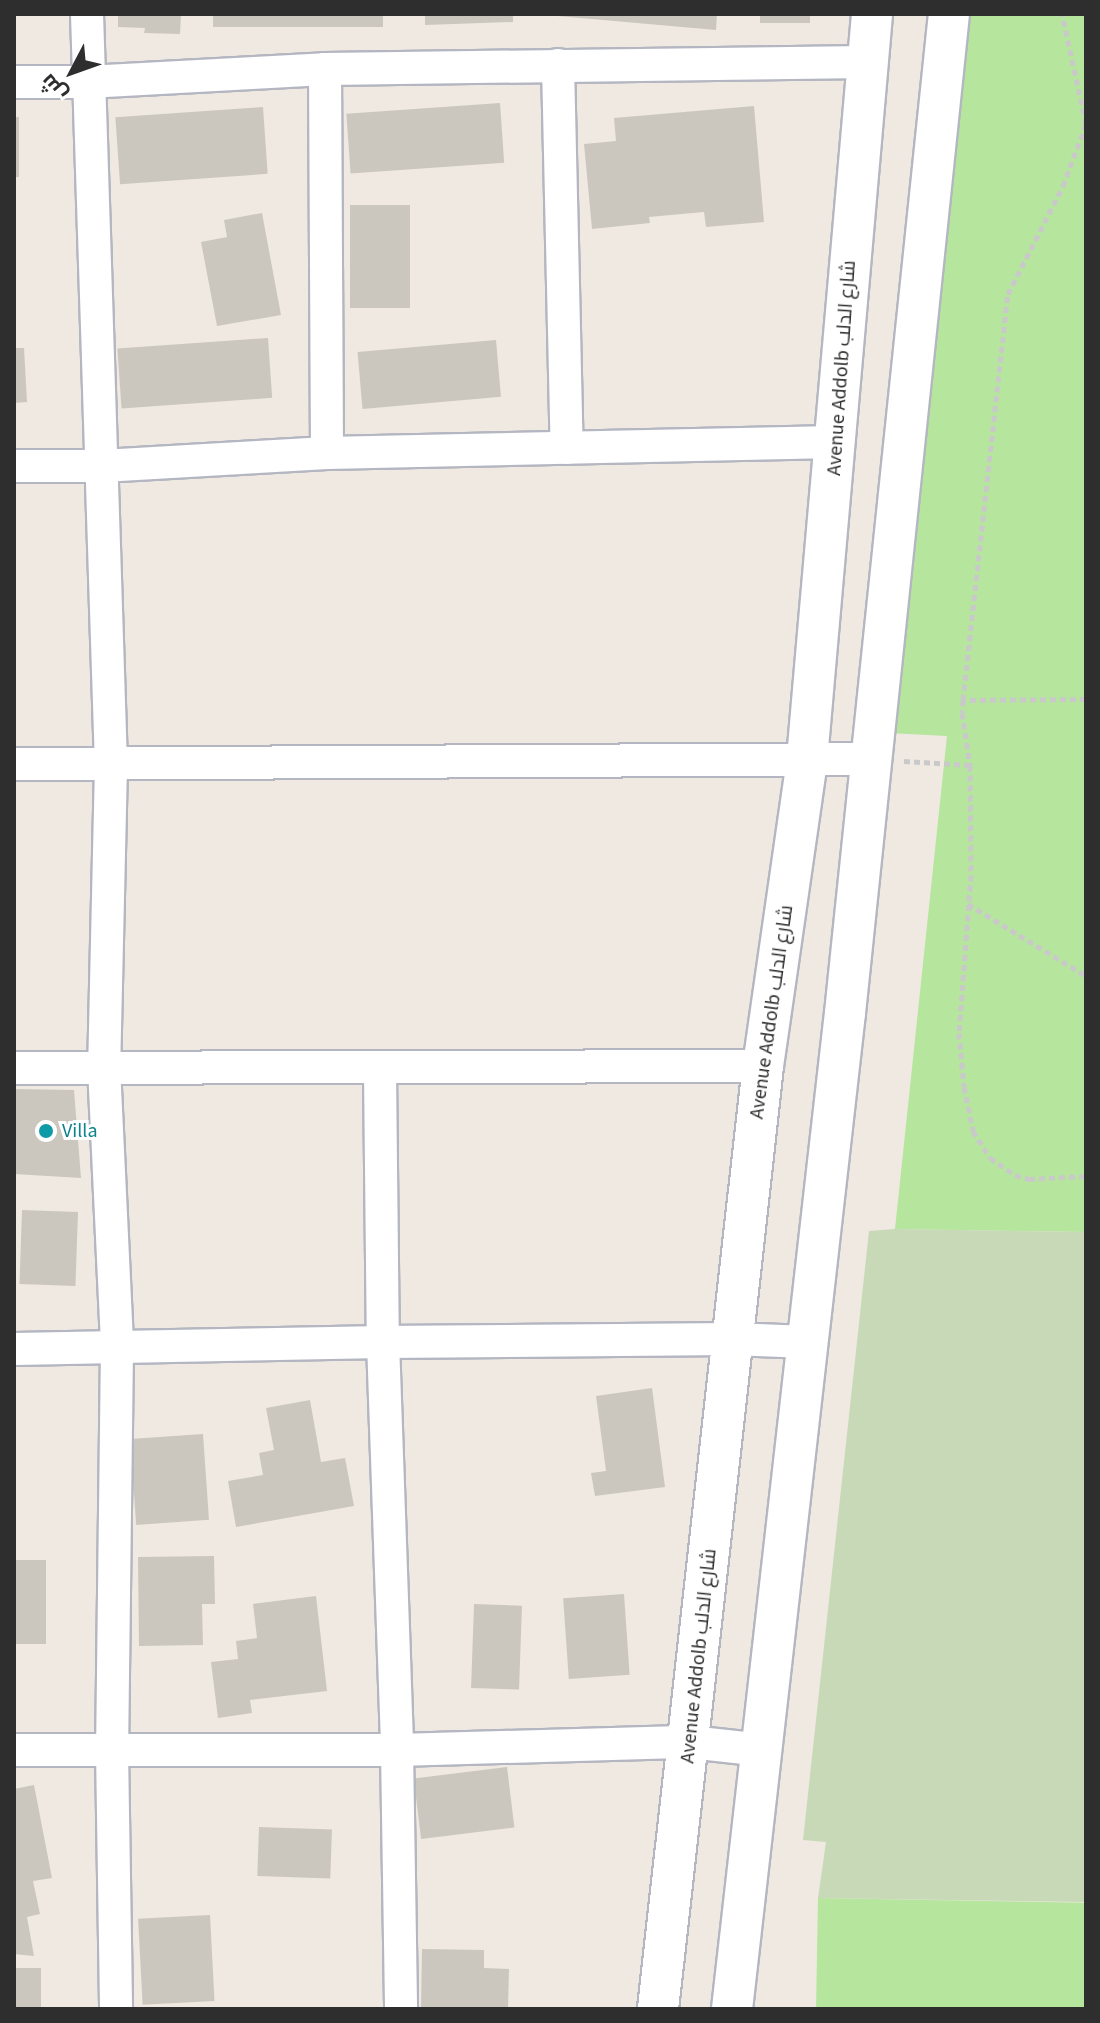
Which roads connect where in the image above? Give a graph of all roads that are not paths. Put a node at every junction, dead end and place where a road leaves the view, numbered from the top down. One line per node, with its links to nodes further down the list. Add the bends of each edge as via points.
1 (87, 14): 8 (street)
2 (872, 14): 4 (street, Avenue Addolb شارع الدلب)
3 (949, 14): 15 (street)
4 (866, 62): 5 (street); 9 (street, Avenue Addolb شارع الدلب)
5 (558, 65): 6 (street); 10 (street)
6 (325, 69): 8 (street); 11 (street)
7 (14, 82): 8 (street)
8 (87, 82): 13 (street)
9 (835, 442): 10 (street); 14 (street, Avenue Addolb شارع الدلب)
10 (567, 448): 11 (street)
11 (327, 453): 13 (street)
12 (14, 466): 13 (street)
13 (102, 466): 17 (street)
14 (807, 759): 15 (street); 17 (street); 18 (street, Avenue Addolb شارع الدلب)
15 (871, 759): 24 (street)
16 (14, 764): 17 (street)
17 (111, 765): 19 (street)
18 (763, 1066): 21 (street); 22 (street, Avenue Addolb شارع الدلب)
19 (104, 1067): 20 (street); 21 (street); 25 (street)
20 (14, 1068)
21 (380, 1070): 23 (street)
22 (732, 1339): 23 (street); 24 (street); 27 (street, Avenue Addolb شارع الدلب)
23 (383, 1342): 25 (street); 30 (street)
24 (808, 1342): 31 (street)
25 (117, 1347): 26 (street); 29 (street)
26 (14, 1349)
27 (690, 1742): 30 (street); 31 (street); 34 (street, Avenue Addolb شارع الدلب)
28 (14, 1750): 29 (street)
29 (112, 1750): 30 (street); 32 (street)
30 (397, 1750): 33 (street)
31 (763, 1750): 35 (street)
32 (116, 2009)
33 (401, 2009)
34 (658, 2009)
35 (732, 2009)

